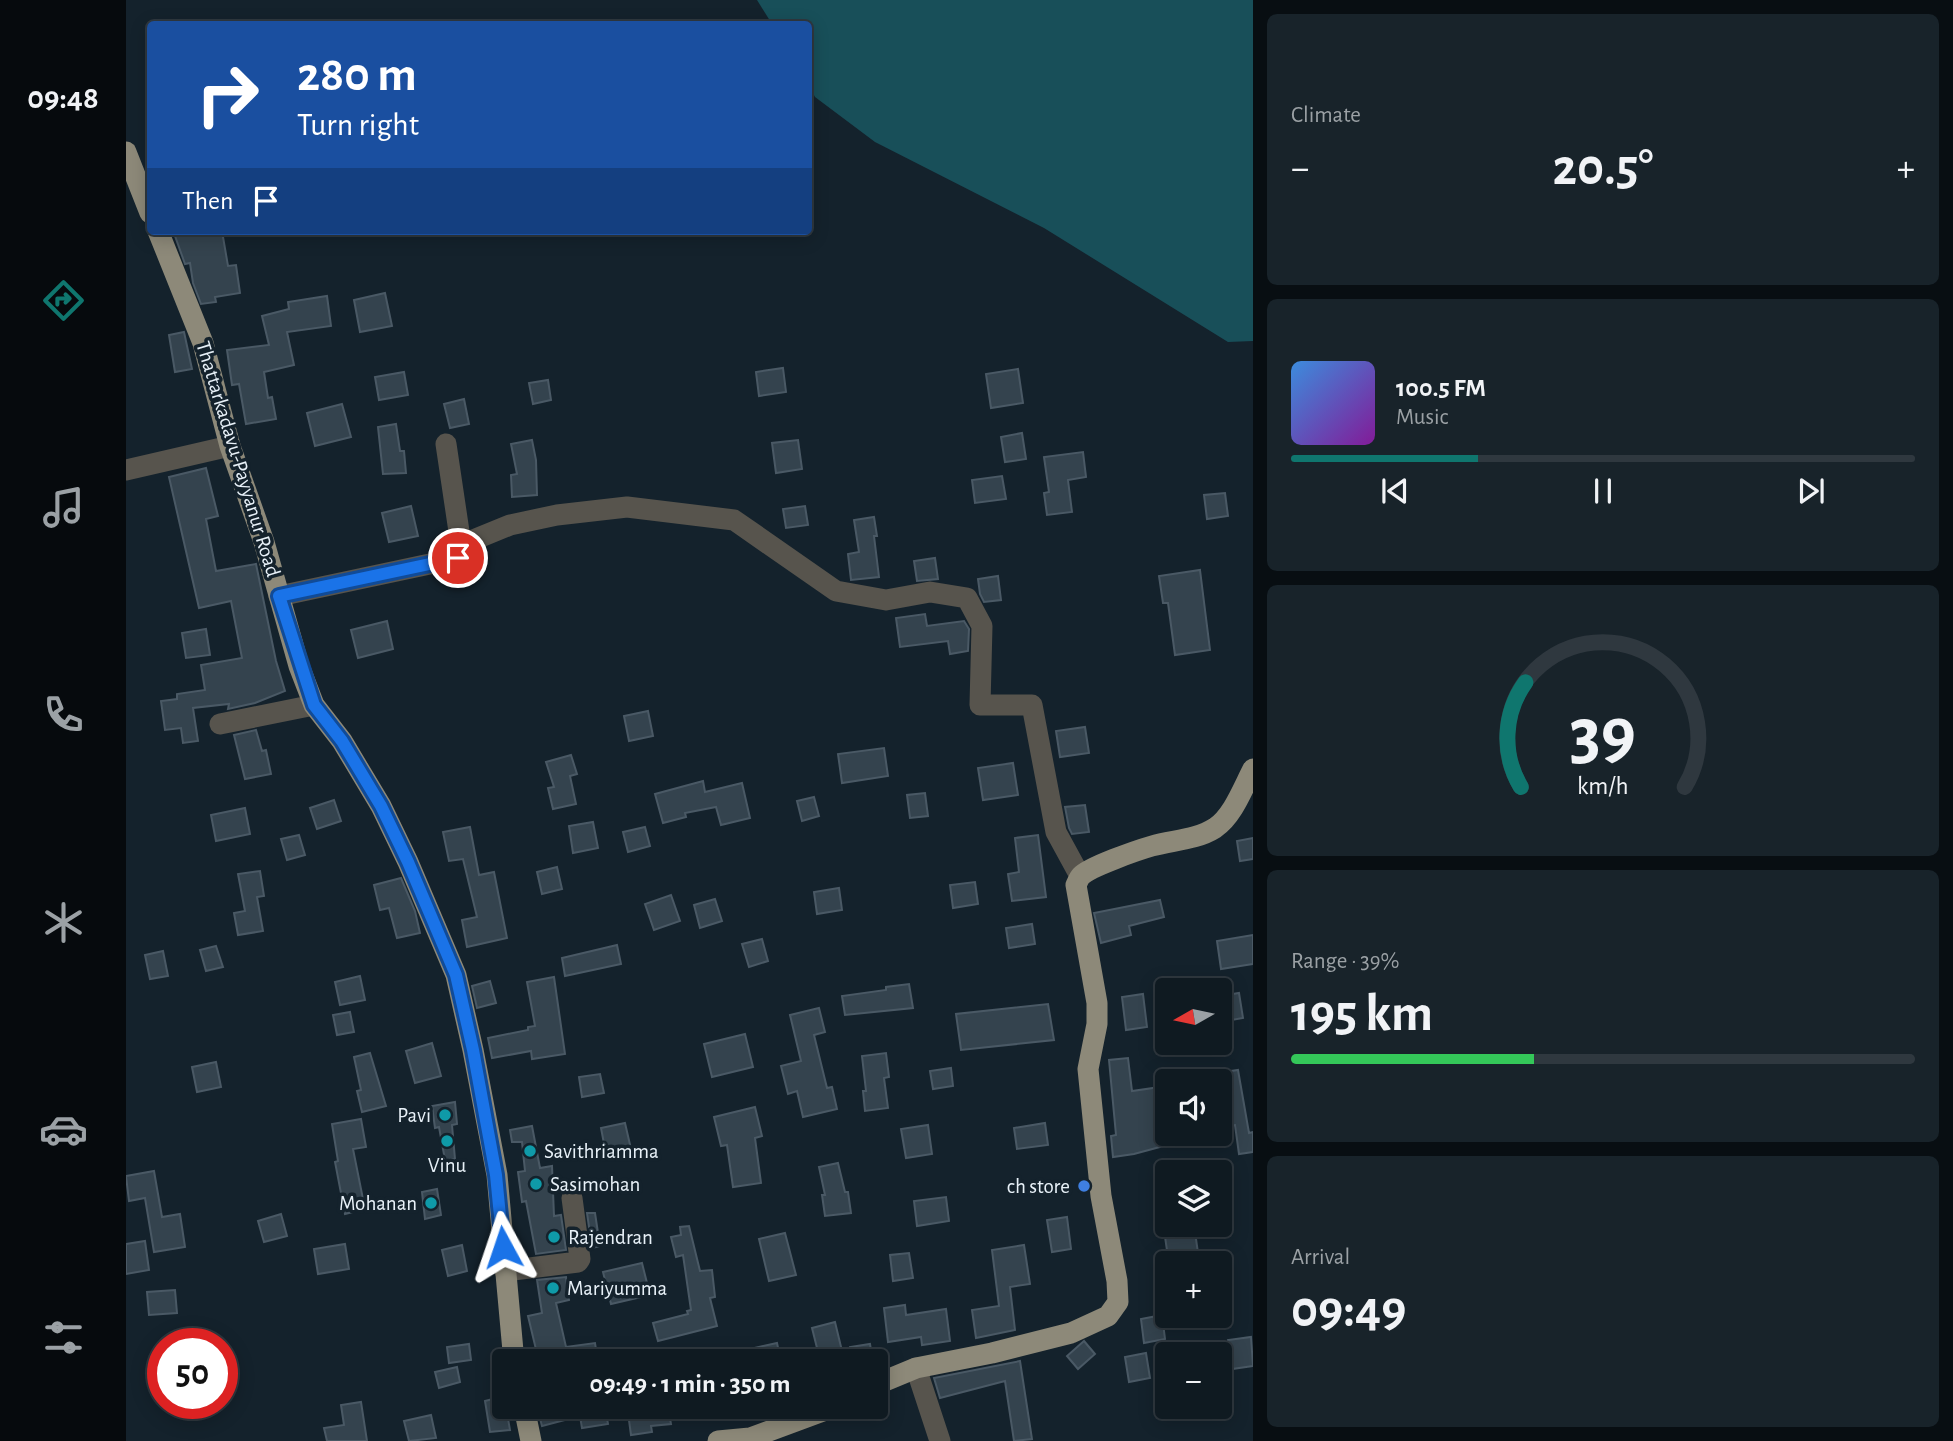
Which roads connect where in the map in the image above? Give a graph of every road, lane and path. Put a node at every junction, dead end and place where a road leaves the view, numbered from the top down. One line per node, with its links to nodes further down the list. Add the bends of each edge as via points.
1 (128, 163): 2 (main road)
2 (147, 206)
3 (160, 235): 5 (main road, Thattarkadavu-Payyanur Road, via 203,343)
4 (446, 444): 7 (street)
5 (230, 446): 6 (street); 8 (main road, Thattarkadavu-Payyanur Road)
6 (126, 470)
7 (461, 545): 8 (street, via 458,558); 12 (street, via 510,525 627,507 734,520 836,591 886,600 930,592 967,597 982,626 980,705 1032,705 1056,832)
8 (279, 596): 9 (main road, Thattarkadavu-Payyanur Road)
9 (314, 705): 10 (street); 14 (main road, Thattarkadavu-Payyanur Road, via 381,806 456,975 496,1175)
10 (220, 724)
11 (1253, 769): 12 (main road, via 1217,827 1200,836 1153,846)
12 (1080, 876): 16 (main road, via 1076,885 1079,909 1097,1003 1088,1069 1118,1302 1108,1317 1071,1333)
13 (572, 1198): 14 (street, via 578,1262)
14 (505, 1271): 15 (main road, Thattarkadavu-Payyanur Road)
15 (513, 1349)
16 (916, 1368): 17 (main road); 22 (street)
17 (888, 1380)
18 (526, 1419): 20 (main road)
19 (801, 1419): 21 (main road, via 750,1438)
20 (531, 1441)
21 (718, 1441)
22 (940, 1441)

